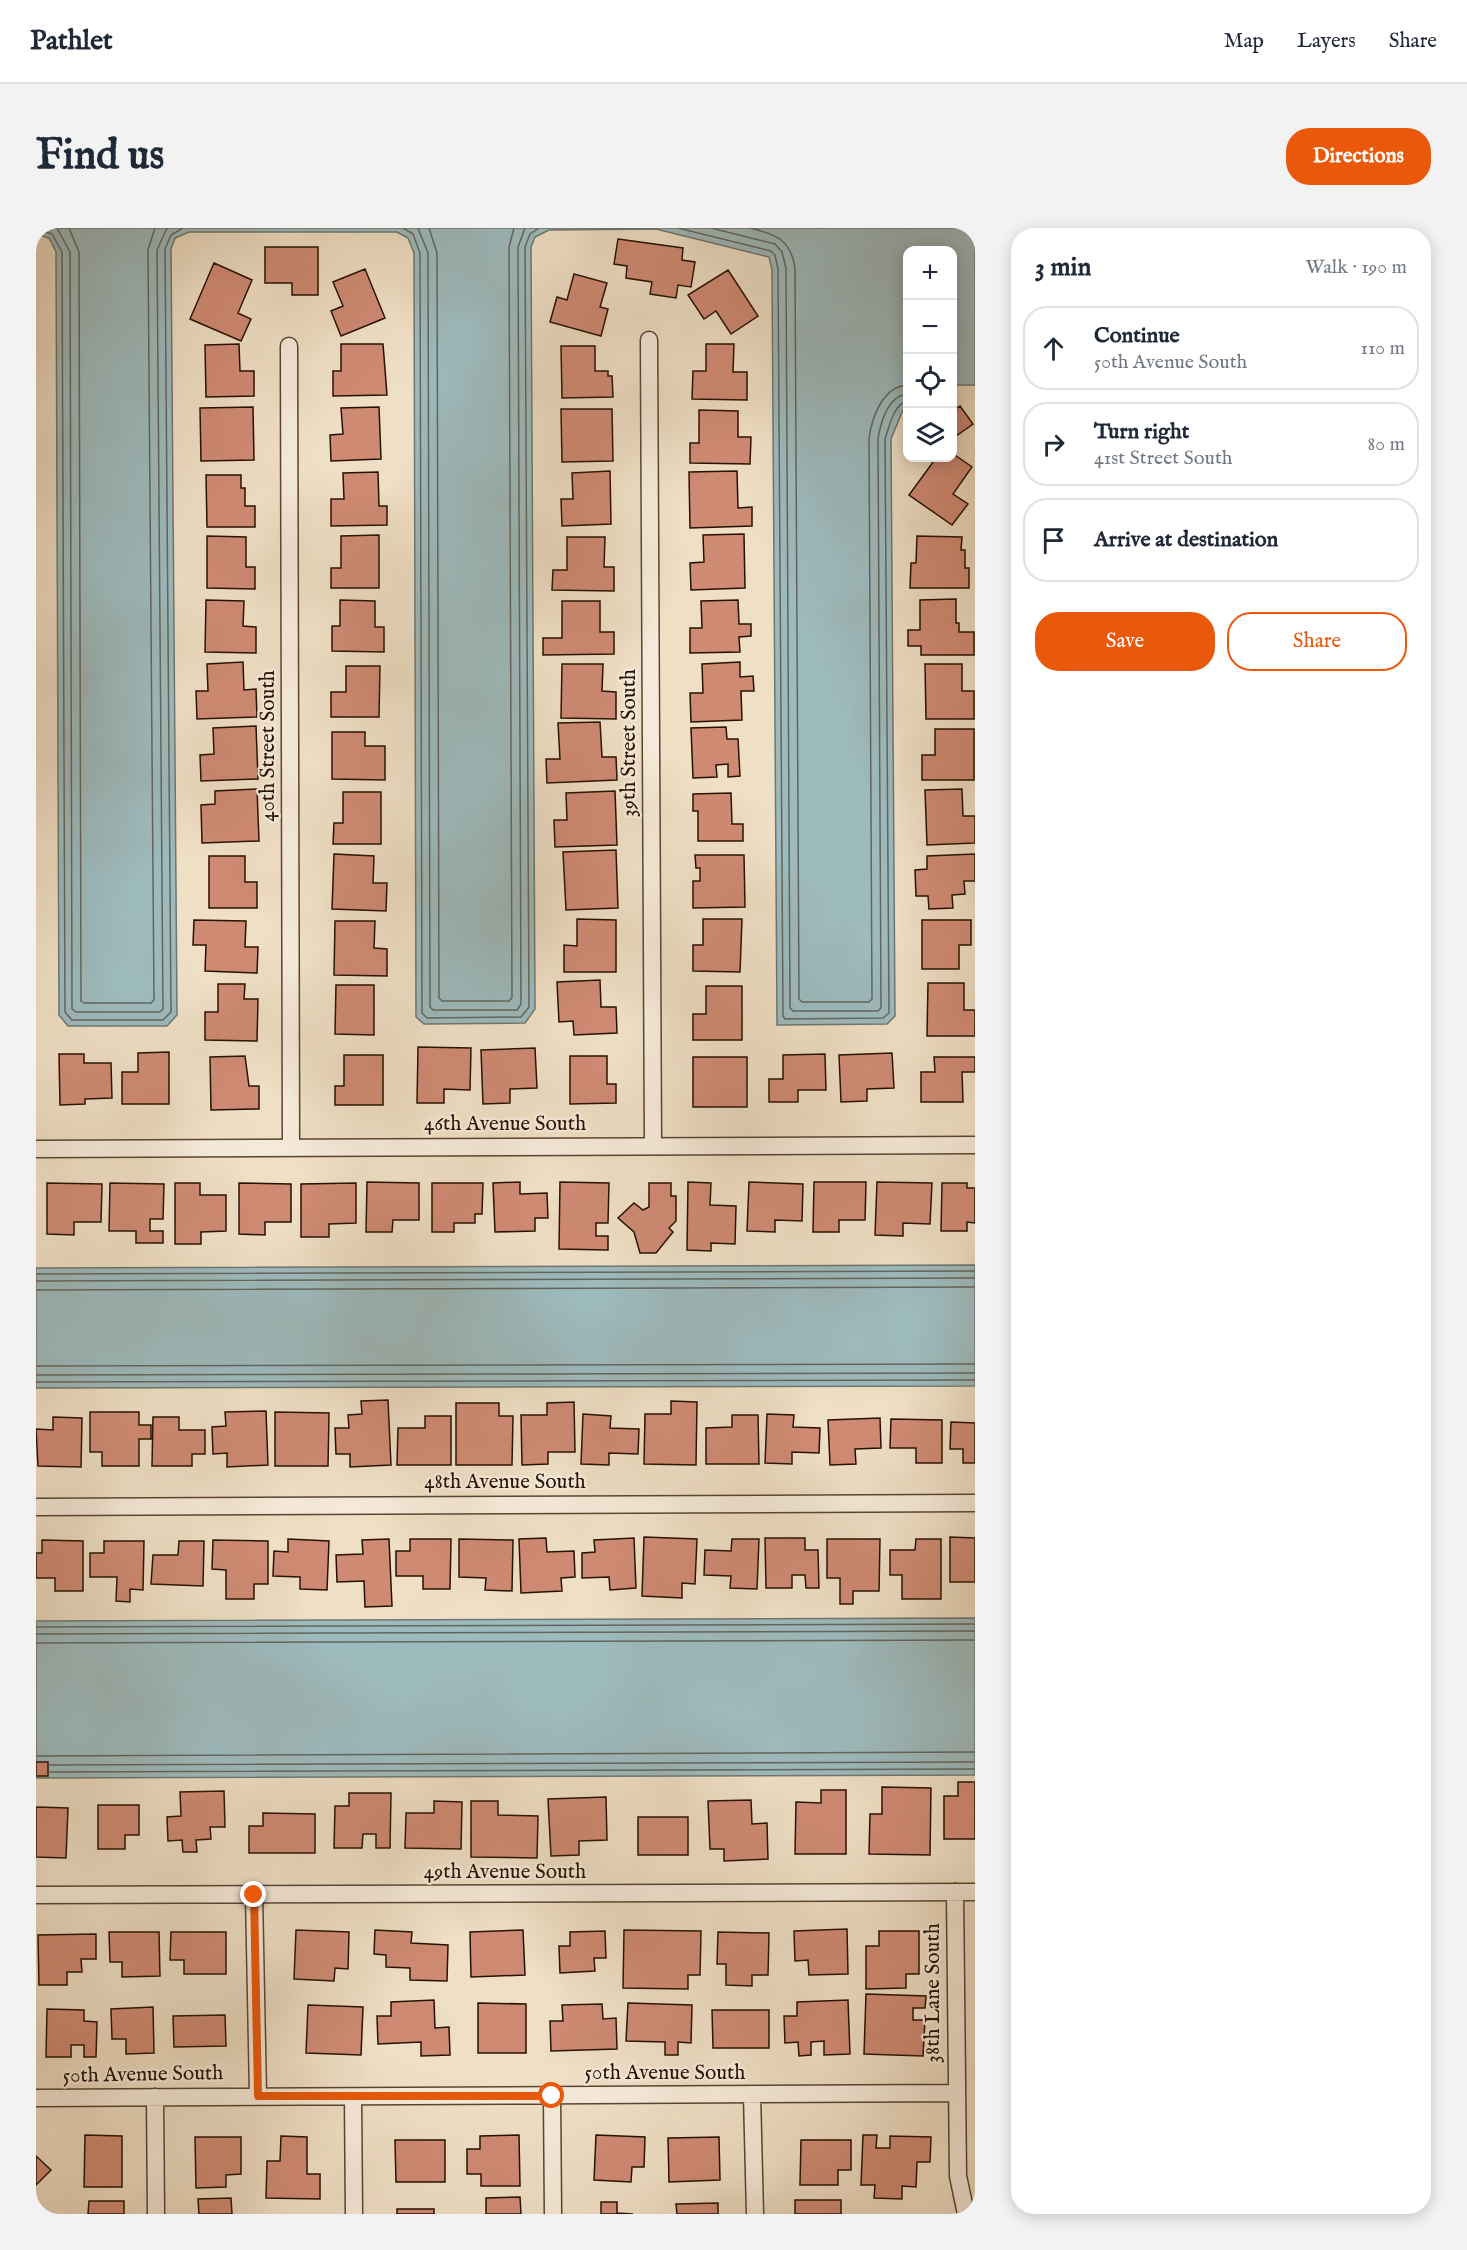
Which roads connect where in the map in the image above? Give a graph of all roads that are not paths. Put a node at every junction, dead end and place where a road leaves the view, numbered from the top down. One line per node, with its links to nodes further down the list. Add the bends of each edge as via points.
1 (649, 340): 5 (street, 39th Street South)
2 (289, 346): 4 (street, 40th Street South)
3 (975, 1145): 5 (street, 46th Avenue South)
4 (291, 1146): 5 (street, 46th Avenue South); 6 (street, 46th Avenue South)
5 (653, 1146)
6 (36, 1149)
7 (975, 1503): 8 (street, 48th Avenue South)
8 (36, 1507)
9 (955, 1892): 10 (street, 49th Avenue South); 11 (street, 49th Avenue South); 13 (street, 38th Lane South)
10 (975, 1892)
11 (254, 1895): 12 (street, 49th Avenue South); 15 (street)
12 (36, 1896)
13 (956, 2093): 14 (street, 50th Avenue South); 24 (street, via 958,2176)
14 (752, 2095): 16 (street, 50th Avenue South); 23 (street)
15 (258, 2096): 17 (street, 50th Avenue South); 18 (street, 50th Avenue South)
16 (552, 2096): 18 (street, 50th Avenue South); 22 (street)
17 (155, 2097): 19 (street, 50th Avenue South); 20 (street)
18 (353, 2097): 21 (street)
19 (36, 2098)
20 (156, 2214)
21 (354, 2214)
22 (554, 2214)
23 (755, 2214)
24 (966, 2214)

